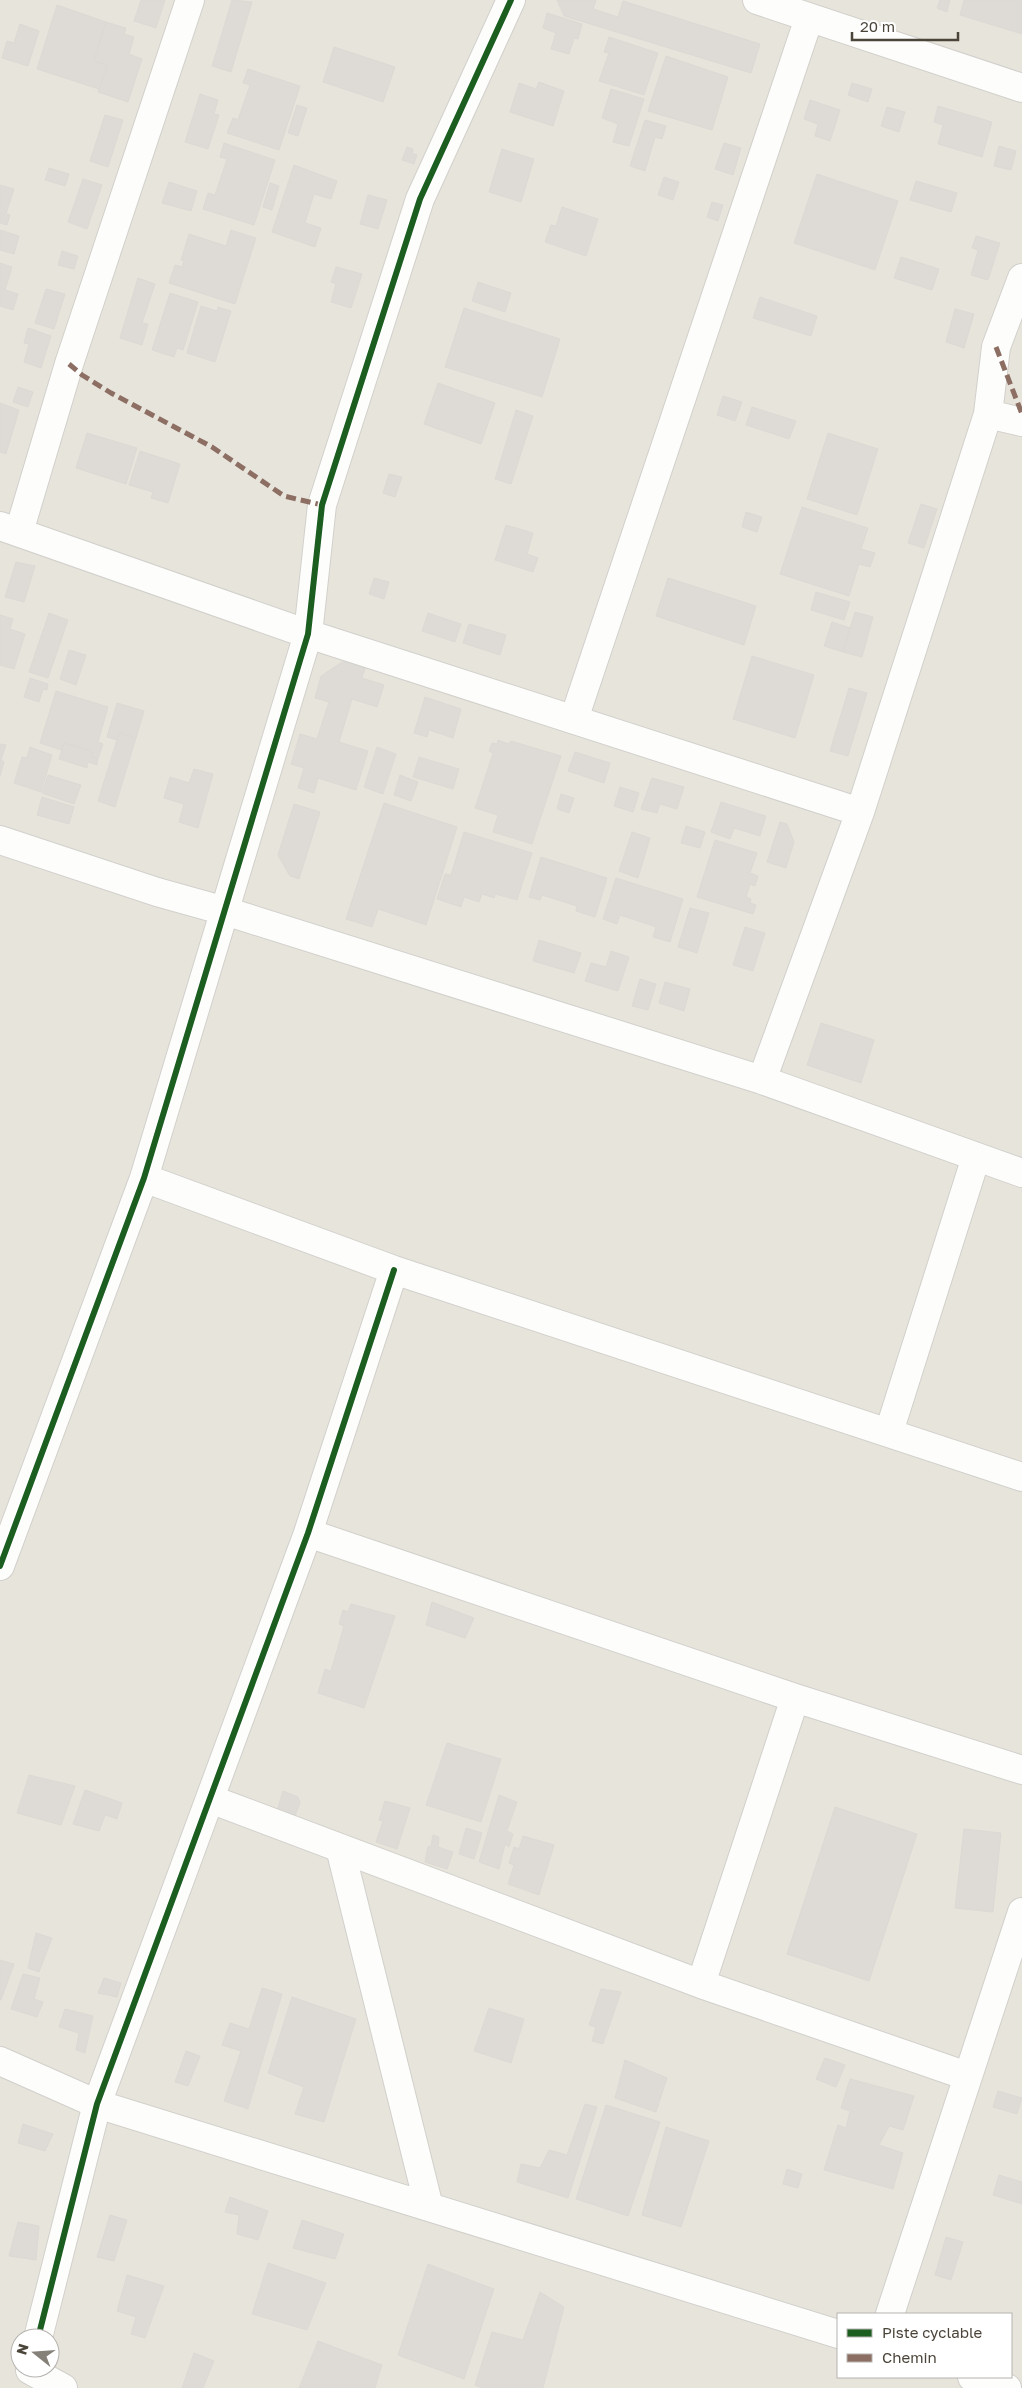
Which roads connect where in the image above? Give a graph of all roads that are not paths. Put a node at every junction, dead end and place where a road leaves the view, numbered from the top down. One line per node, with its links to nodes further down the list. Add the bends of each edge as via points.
1 (190, 0): 9 (street, via 69,364)
2 (511, 0): 10 (street, via 417,208 322,505)
3 (757, 0): 4 (street)
4 (809, 18): 5 (street); 11 (street)
5 (1022, 88)
6 (1022, 278): 7 (street, via 996,348)
7 (988, 414): 8 (street); 12 (street)
8 (1022, 422)
9 (10, 529): 10 (street)
10 (308, 634): 11 (street); 14 (street)
11 (574, 719): 12 (street)
12 (860, 812): 15 (street)
13 (0, 840): 14 (street, via 157,892)
14 (224, 910): 15 (street); 18 (street)
15 (762, 1080): 16 (street)
16 (976, 1157): 17 (street); 20 (street)
17 (1022, 1173)
18 (144, 1178): 19 (street); 23 (street)
19 (394, 1270): 20 (street); 22 (street)
20 (889, 1432): 21 (street)
21 (1022, 1477)
22 (308, 1533): 24 (street); 26 (street)
23 (0, 1566)
24 (795, 1698): 25 (street); 29 (street)
25 (1022, 1770)
26 (210, 1799): 27 (street); 32 (street)
27 (340, 1848): 29 (street); 33 (street)
28 (1022, 1912): 31 (street)
29 (701, 1984): 31 (street)
30 (0, 2061): 32 (street)
31 (967, 2076): 34 (street)
32 (97, 2104): 33 (street); 35 (street)
33 (429, 2207): 36 (street)
34 (890, 2313)
35 (41, 2328)
36 (837, 2334)
37 (36, 2378): 39 (street)
38 (975, 2378): 40 (street)
39 (63, 2388)
40 (1007, 2388)

